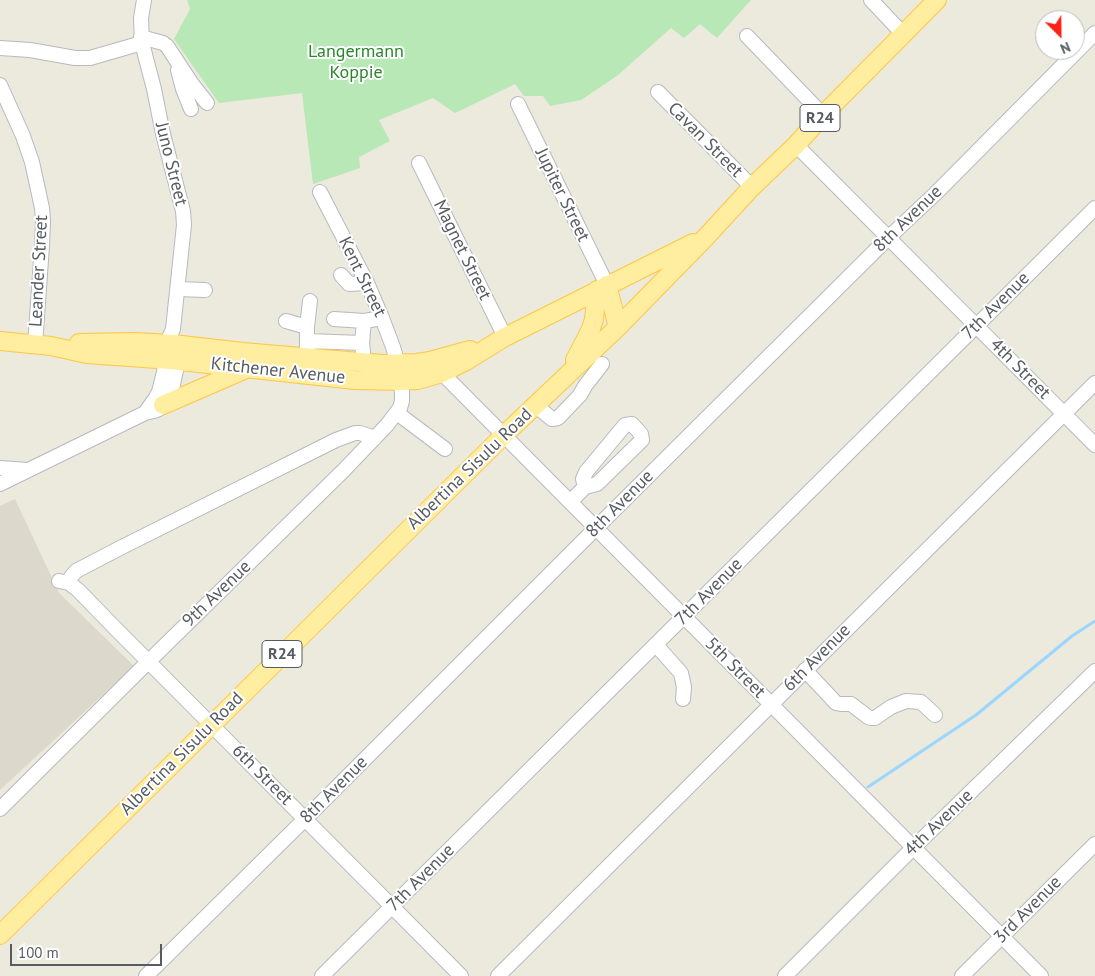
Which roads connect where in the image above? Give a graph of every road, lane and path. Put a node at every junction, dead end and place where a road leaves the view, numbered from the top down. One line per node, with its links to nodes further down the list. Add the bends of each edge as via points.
1 (144, 0): 7 (street, Juno Street)
2 (871, 0): 5 (street)
3 (936, 0): 5 (main road, Albertina Sisulu Road / R24)
4 (1095, 33): 22 (street, 8th Avenue)
5 (903, 34): 15 (main road, Albertina Sisulu Road / R24)
6 (747, 36): 15 (street)
7 (142, 40): 8 (street, via 90,58); 9 (street, via 163,43); 26 (street, Juno Street, via 183,211)
8 (0, 48)
9 (176, 59): 12 (street); 14 (street, via 182,89)
10 (0, 85): 39 (street, Leander Street, via 26,144 42,208)
11 (658, 92): 18 (street, Cavan Street)
12 (206, 102)
13 (518, 104): 25 (street, Jupiter Street)
14 (191, 109)
15 (823, 115): 16 (main road, Albertina Sisulu Road / R24)
16 (796, 145): 18 (main road, Albertina Sisulu Road / R24); 22 (street, 4th Street)
17 (419, 163): 36 (street, Magnet Street)
18 (752, 187): 21 (main road, Albertina Sisulu Road / R24)
19 (320, 192): 24 (street, Kent Street)
20 (1095, 208): 33 (street, 7th Avenue)
21 (705, 238): 25 (main road, Kitchener Avenue / R24); 35 (main road, Albertina Sisulu Road / R24)
22 (888, 238): 33 (street, 4th Street); 64 (street, 8th Avenue)
23 (341, 275): 24 (street, via 349,284)
24 (367, 283): 29 (street, Kent Street)
25 (602, 288): 35 (main road); 36 (main road, Kitchener Avenue); 47 (main road, R24, via 591,329)
26 (178, 289): 27 (street); 40 (street, Juno Street)
27 (205, 290)
28 (310, 301): 34 (street)
29 (382, 318): 32 (street); 43 (street, Kent Street)
30 (334, 319): 32 (street)
31 (286, 321): 34 (street)
32 (364, 321): 38 (street)
33 (976, 325): 54 (street, 4th Street); 65 (street, 7th Avenue)
34 (307, 326): 41 (street)
35 (618, 327): 47 (main road, Albertina Sisulu Road / R24)
36 (500, 339): 45 (main road, Kitchener Avenue, via 466,361)
37 (0, 342): 39 (main road, Kitchener Avenue)
38 (362, 343): 41 (street); 42 (street)
39 (43, 346): 40 (main road, Kitchener Avenue, via 94,343)
40 (172, 347): 41 (main road, Kitchener Avenue, via 243,352); 46 (main road, Kitchener Avenue); 50 (street, via 172,388); 52 (street, via 159,392)
41 (307, 349): 42 (main road, Kitchener Avenue)
42 (364, 362): 43 (main road, Kitchener Avenue)
43 (398, 364): 45 (main road, Kitchener Avenue); 48 (street)
44 (602, 364): 51 (street, via 580,395 558,418 552,419)
45 (436, 367): 48 (main road, Kitchener Avenue, via 418,380); 55 (street, 5th Street)
46 (248, 368): 48 (main road, Kitchener Avenue, via 355,380); 50 (main road)
47 (566, 376): 51 (main road, Albertina Sisulu Road / R24)
48 (401, 381): 53 (street, via 402,401)
49 (1095, 383): 54 (street, 6th Avenue)
50 (163, 405): 52 (street)
51 (535, 406): 55 (main road, Albertina Sisulu Road / R24)
52 (145, 413): 60 (street)
53 (397, 413): 56 (street, 9th Avenue); 58 (street)
54 (1064, 414): 57 (street, 4th Street); 68 (street, 6th Avenue)
55 (504, 435): 63 (street, 5th Street); 73 (main road, Albertina Sisulu Road / R24)
56 (375, 438): 67 (street, 9th Avenue); 67 (street, 6th Street, via 355,433 336,440 146,534 76,571 64,582 78,590)
57 (1095, 445)
58 (445, 449)
59 (0, 468): 60 (street)
60 (27, 470): 61 (street)
61 (0, 484)
62 (585, 487): 62 (street, via 597,484 642,440 632,424 625,425 586,472 583,479); 63 (street)
63 (570, 502): 64 (street, 5th Street)
64 (596, 528): 65 (street, 5th Street); 75 (street, 8th Avenue)
65 (684, 616): 66 (street, 7th Avenue); 71 (street, 5th Street)
66 (656, 645): 70 (street, via 681,673); 78 (street, 7th Avenue)
67 (149, 661): 73 (street, 6th Street); 74 (street, 9th Avenue)
68 (805, 670): 71 (street, 6th Avenue); 72 (street, via 836,703 851,704 868,717 875,718 891,706 906,701 921,702)
69 (1095, 671): 77 (street, 4th Avenue)
70 (683, 699)
71 (771, 704): 77 (street, 5th Street); 84 (street, 6th Avenue)
72 (934, 714)
73 (211, 725): 75 (street, 6th Street); 79 (main road, Albertina Sisulu Road / R24)
74 (0, 809)
75 (305, 819): 78 (street, 6th Street); 81 (street, 8th Avenue)
76 (1095, 844): 80 (street, 3rd Avenue)
77 (913, 848): 80 (street, 5th Street); 85 (street, 4th Avenue)
78 (392, 907): 82 (street, 7th Avenue); 83 (street, 6th Street)
79 (0, 935)
80 (1002, 936): 86 (street, 3rd Avenue); 87 (street, 5th Street)
81 (146, 976)
82 (322, 976)
83 (461, 976)
84 (498, 976)
85 (785, 976)
86 (962, 976)
87 (1041, 976)

